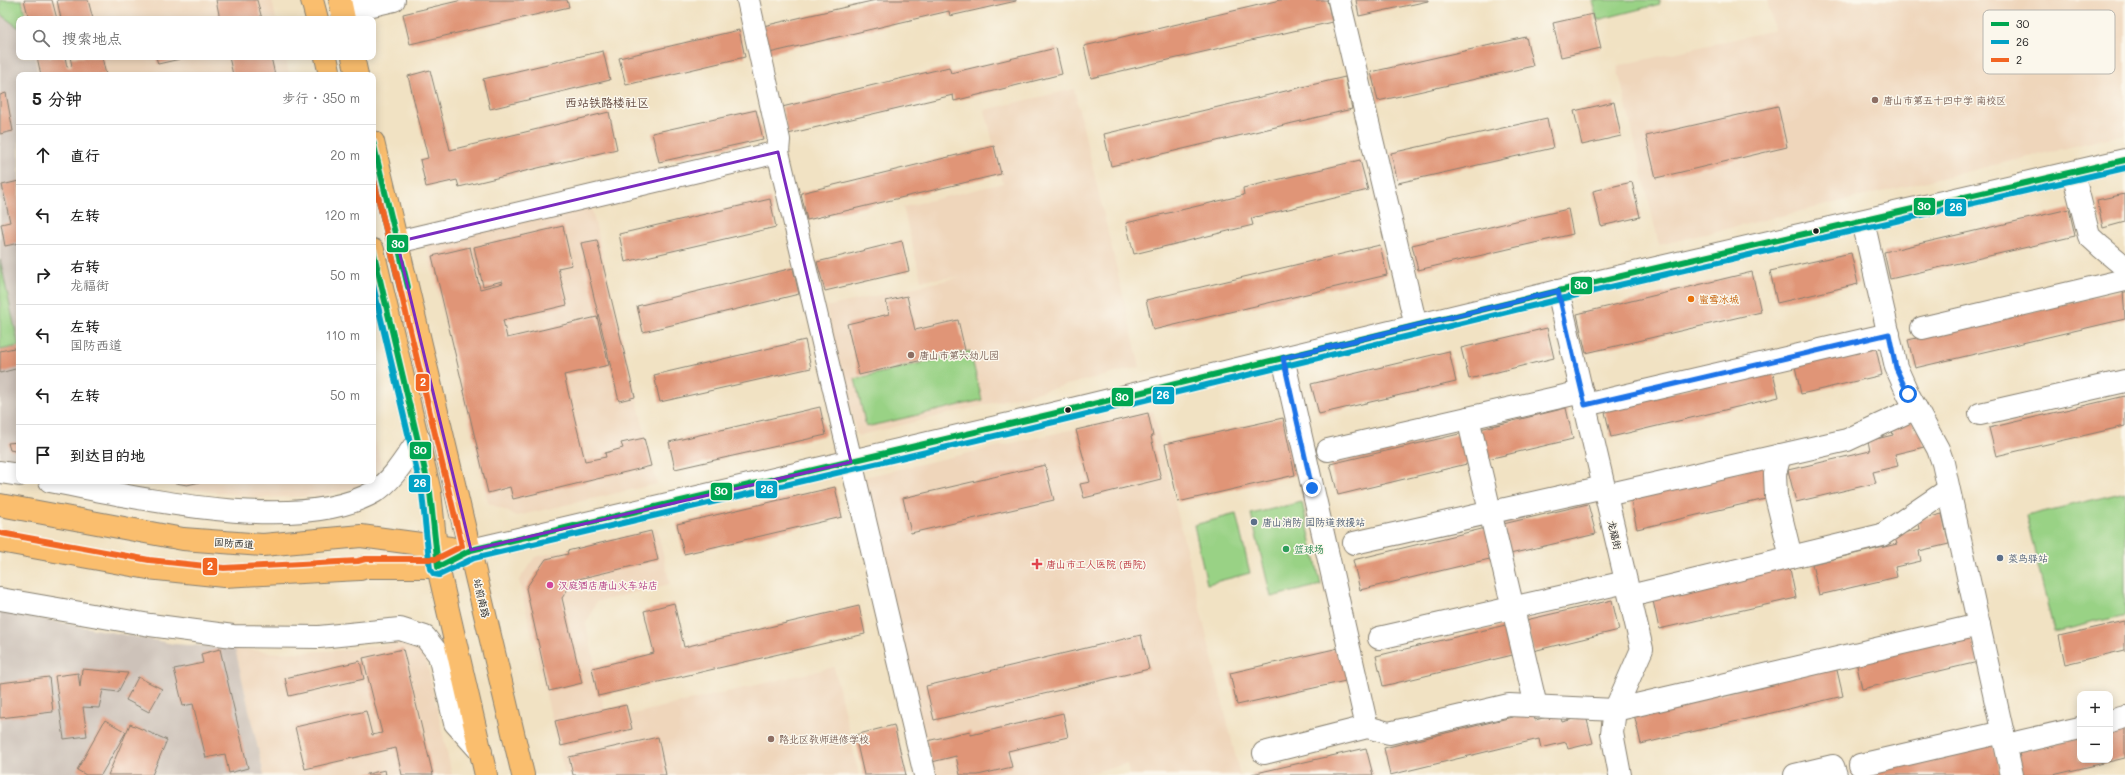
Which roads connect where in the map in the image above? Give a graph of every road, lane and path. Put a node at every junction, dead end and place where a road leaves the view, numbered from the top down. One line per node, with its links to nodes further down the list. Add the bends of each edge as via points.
1 (312, 0): 6 (main road)
2 (394, 0): 5 (street)
3 (748, 0): 11 (street, via 779,140)
4 (1339, 0): 21 (street)
5 (342, 10)
6 (316, 16)
7 (327, 60): 9 (main road)
8 (354, 60): 10 (main road)
9 (329, 72)
10 (356, 72)
11 (778, 152): 16 (street); 33 (street)
12 (376, 154): 16 (main road, 站前南路)
13 (2125, 160): 14 (street, 国防西道)
14 (2073, 173): 15 (street, 国防西道); 18 (street, via 2089,236)
15 (1864, 221): 20 (street, 国防西道); 23 (street)
16 (397, 242): 43 (main road, 站前南路)
17 (376, 262): 30 (main road)
18 (2125, 267)
19 (2125, 280): 22 (street)
20 (1558, 291): 21 (street, 国防西道); 26 (street, 龙福街)
21 (1416, 326): 24 (street, 国防西道)
22 (1922, 328)
23 (1889, 334): 26 (street); 27 (street, via 1896,368)
24 (1283, 358): 33 (street, 国防西道); 55 (street)
25 (2125, 381): 28 (street)
26 (1584, 399): 29 (street); 38 (street, 龙福街)
27 (1916, 408): 32 (street, via 1847,440); 37 (street, via 1938,449)
28 (1980, 414)
29 (1468, 418): 31 (street); 40 (street)
30 (419, 439): 36 (street, via 399,469 376,491 351,504 296,511 234,510 164,503); 44 (main road, via 430,492)
31 (1328, 450)
32 (1780, 455): 38 (street); 45 (street, via 1775,474 1776,496)
33 (851, 462): 43 (street, 国防西道); 63 (street)
34 (0, 472): 35 (street)
35 (16, 475)
36 (66, 484)
37 (1948, 490): 45 (street, via 1882,535); 49 (street)
38 (1605, 491): 40 (street); 46 (street, 龙福街)
39 (0, 505): 44 (main road, 国防西道, via 183,539 263,545 361,536)
40 (1490, 512): 42 (street); 48 (street)
41 (0, 541): 44 (main road, 国防西道, via 148,568 224,576 360,569)
42 (1354, 544)
43 (470, 550): 44 (main road, 国防西道); 62 (main road, 站前南路)
44 (437, 556): 58 (main road)
45 (1791, 557): 46 (street)
46 (1628, 589): 48 (street); 52 (street, 龙福街, via 1642,649)
47 (0, 599): 58 (street, via 150,625 233,636 319,636 400,629 425,637 439,655 455,723)
48 (1513, 608): 50 (street); 51 (street)
49 (1979, 625): 52 (street); 57 (street)
50 (1379, 638)
51 (1536, 706): 52 (street); 55 (street, via 1509,705 1389,733)
52 (1615, 710): 64 (street, 龙福街, via 1612,733)
53 (2125, 717): 54 (street)
54 (2113, 720)
55 (1367, 727): 59 (street)
56 (2077, 728): 57 (street)
57 (2011, 737): 60 (street); 67 (street)
58 (481, 752): 61 (main road)
59 (1264, 753)
60 (1860, 765)
61 (486, 775)
62 (523, 775)
63 (925, 775)
64 (1620, 775)
65 (1795, 775): 66 (street, via 1833,766)
66 (1836, 775)
67 (2012, 775)

